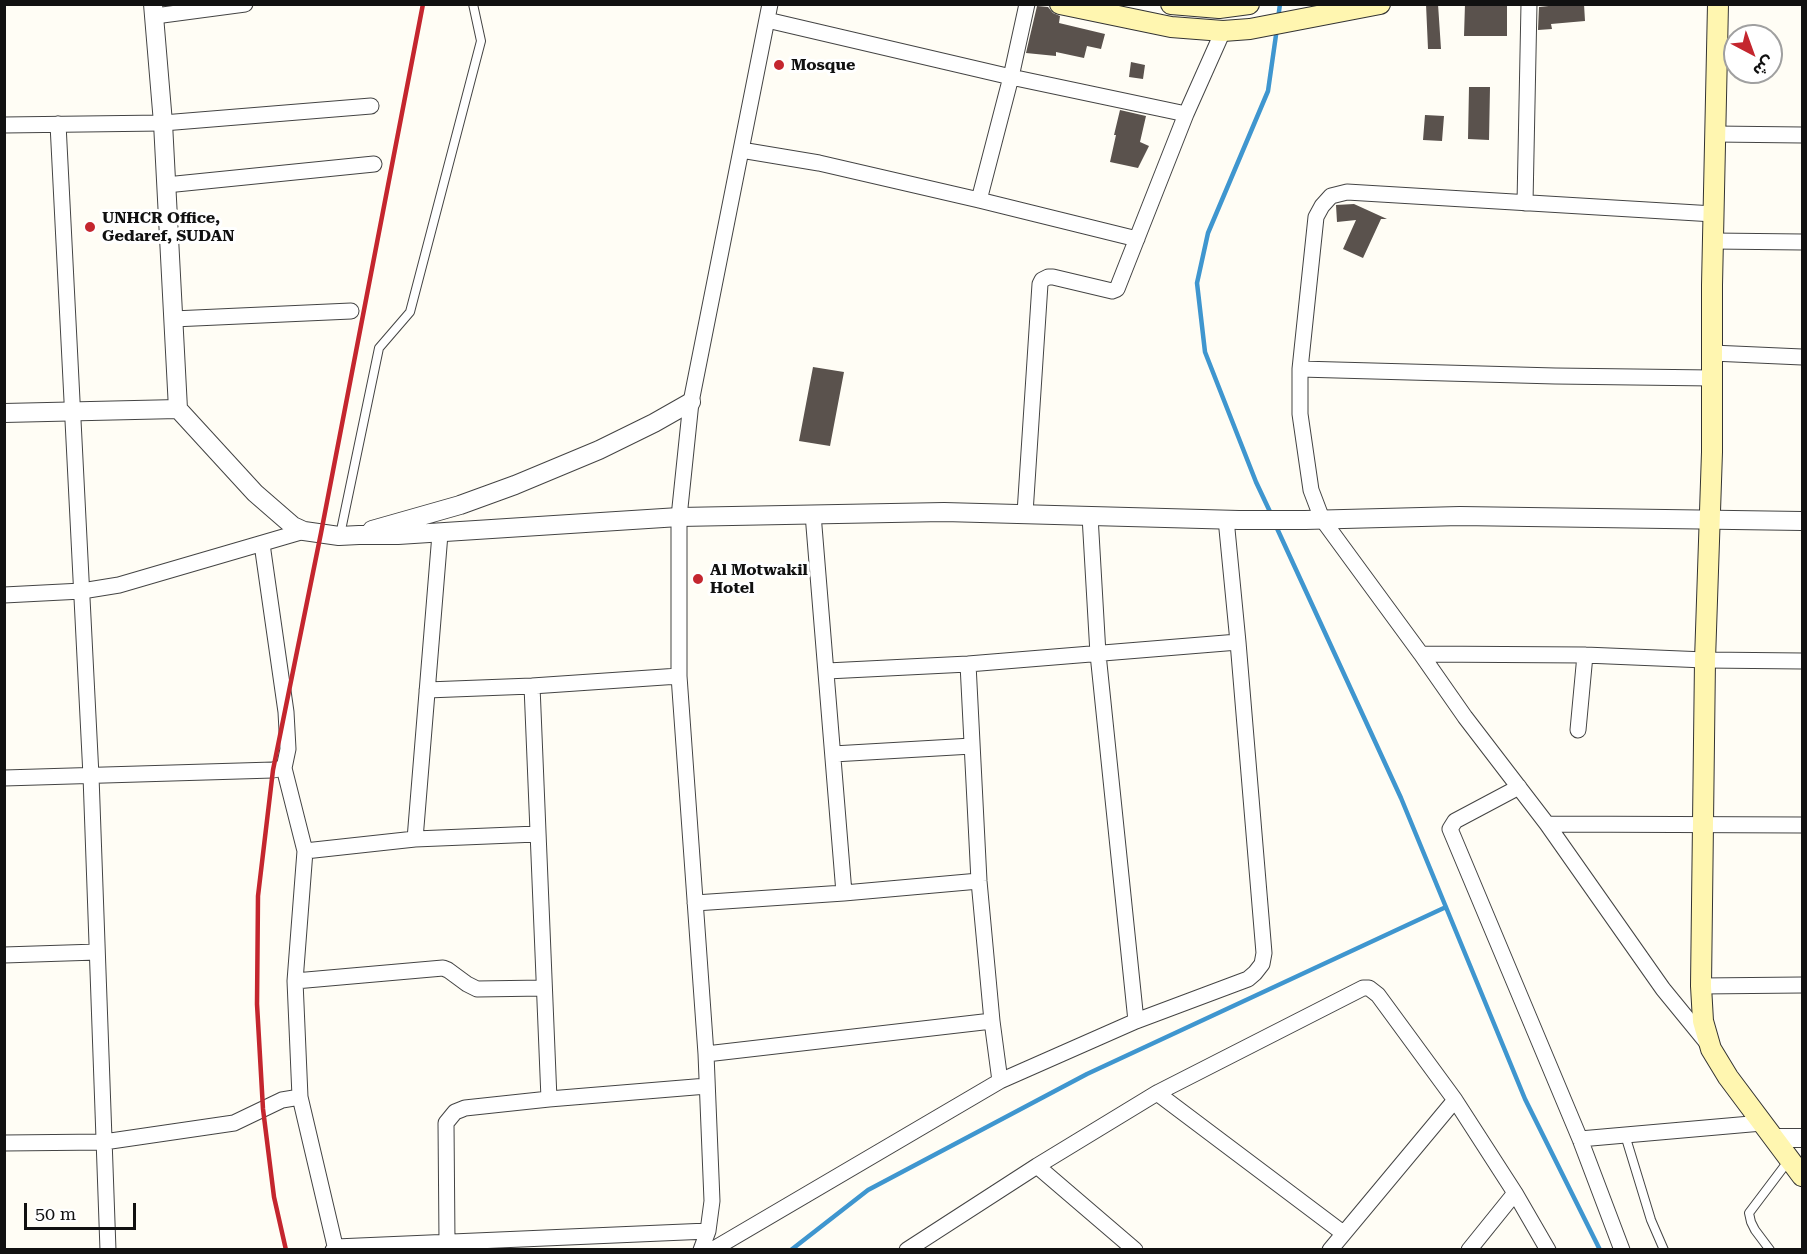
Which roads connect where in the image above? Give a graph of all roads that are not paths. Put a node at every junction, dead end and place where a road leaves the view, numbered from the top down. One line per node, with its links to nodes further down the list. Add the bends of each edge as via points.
1 (245, 4): 11 (street)
2 (472, 4): 52 (lane, via 481,41 410,312 379,348)
3 (770, 4): 12 (street)
4 (1028, 4): 14 (street)
5 (1060, 4): 13 (main road, via 1171,27)
6 (1171, 4): 10 (main road, via 1200,8)
7 (1380, 4): 13 (main road)
8 (1529, 4): 26 (street)
9 (1718, 4): 20 (main road)
10 (1240, 5)
11 (154, 10): 17 (street)
12 (767, 20): 14 (street); 22 (street)
13 (1223, 31): 16 (street)
14 (1011, 76): 16 (street); 25 (street)
15 (371, 106): 17 (street)
16 (1186, 114): 28 (street)
17 (163, 123): 18 (street); 24 (street)
18 (57, 124): 19 (street); 39 (street)
19 (4, 125)
20 (1715, 134): 21 (street); 27 (main road)
21 (1803, 135)
22 (741, 150): 25 (street, via 819,163); 37 (street)
23 (374, 164): 24 (street)
24 (166, 185): 32 (street)
25 (978, 200): 28 (street)
26 (1525, 203): 27 (street); 35 (street, via 1347,192 1331,196 1316,217)
27 (1714, 214): 29 (main road)
28 (1137, 239): 41 (street, via 1115,290 1053,277 1040,284)
29 (1713, 240): 30 (street); 33 (main road)
30 (1803, 242)
31 (351, 311): 32 (street)
32 (173, 319): 38 (street)
33 (1712, 353): 34 (street); 36 (main road)
34 (1803, 357)
35 (1300, 369): 36 (street); 46 (street, via 1300,414)
36 (1712, 378): 47 (main road)
37 (691, 402): 44 (street); 51 (street, via 599,450 515,485)
38 (178, 409): 39 (street); 49 (street, via 255,493)
39 (73, 411): 40 (street); 54 (street)
40 (4, 413)
41 (1025, 513): 42 (street); 43 (street)
42 (813, 514): 44 (street); 63 (street)
43 (1090, 516): 45 (street); 57 (street)
44 (679, 517): 50 (street); 64 (street)
45 (1233, 519): 46 (street); 56 (street)
46 (1313, 519): 47 (street); 58 (street)
47 (1710, 519): 48 (street); 60 (main road)
48 (1803, 521)
49 (304, 531): 52 (street); 53 (street)
50 (440, 534): 51 (street); 66 (street)
51 (359, 535): 52 (street)
52 (339, 536)
53 (262, 544): 54 (street, via 139,580); 70 (street, via 286,712 288,749)
54 (82, 591): 55 (street); 71 (street)
55 (4, 595)
56 (1238, 642): 57 (street); 89 (street, via 1262,964 1248,979)
57 (1098, 654): 62 (street); 89 (street)
58 (1421, 654): 59 (street); 73 (street)
59 (1585, 655): 60 (street); 67 (street)
60 (1705, 660): 61 (street); 75 (main road)
61 (1803, 661)
62 (968, 664): 63 (street); 68 (street)
63 (827, 671): 69 (street)
64 (679, 676): 65 (street); 82 (street)
65 (532, 686): 66 (street); 77 (street)
66 (427, 690): 78 (street)
67 (1578, 730)
68 (972, 746): 69 (street); 80 (street)
69 (833, 754): 81 (street)
70 (284, 768): 71 (street); 79 (street)
71 (91, 776): 72 (street); 83 (street)
72 (4, 778)
73 (1519, 787): 74 (street); 102 (street, via 1455,822 1450,829)
74 (1547, 824): 75 (street); 91 (street, via 1663,989)
75 (1704, 825): 76 (street); 87 (main road)
76 (1803, 825)
77 (537, 834): 78 (street); 88 (street)
78 (415, 839): 79 (street)
79 (305, 851): 85 (street)
80 (979, 881): 81 (street); 90 (street)
81 (844, 893): 82 (street)
82 (695, 903): 92 (street)
83 (97, 952): 84 (street); 103 (street)
84 (4, 955)
85 (295, 981): 88 (street, via 443,968 477,989); 96 (street)
86 (1803, 985): 87 (street)
87 (1701, 986): 91 (main road, via 1703,1021)
88 (544, 988): 97 (street)
89 (1136, 1021): 93 (street)
90 (992, 1022): 92 (street); 93 (street)
91 (1712, 1049): 99 (main road)
92 (706, 1054): 94 (street)
93 (1000, 1081): 115 (street)
94 (707, 1086): 97 (street); 109 (street, via 712,1201)
95 (1157, 1093): 98 (street, via 1369,988); 106 (street); 110 (street)
96 (300, 1097): 103 (street, via 282,1100 234,1123); 112 (street)
97 (549, 1099): 111 (street, via 465,1108 449,1117)
98 (1455, 1100): 108 (street); 110 (street)
99 (1767, 1131): 100 (street); 101 (street); 105 (main road)
100 (1625, 1135): 102 (street); 122 (lane)
101 (1803, 1138)
102 (1580, 1139): 121 (street)
103 (104, 1142): 104 (street); 113 (street)
104 (4, 1143)
105 (1790, 1160): 107 (main road); 123 (lane, via 1749,1213 1755,1230)
106 (1037, 1166): 116 (street); 117 (street)
107 (1803, 1176)
108 (1515, 1193): 119 (street); 120 (street)
109 (708, 1231): 111 (street); 114 (street)
110 (1343, 1233): 118 (street)
111 (447, 1241): 112 (street)
112 (335, 1249)
113 (108, 1250)
114 (701, 1250)
115 (712, 1250)
116 (907, 1250)
117 (1135, 1250)
118 (1330, 1250)
119 (1469, 1250)
120 (1548, 1250)
121 (1622, 1250)
122 (1664, 1250)
123 (1770, 1250)

